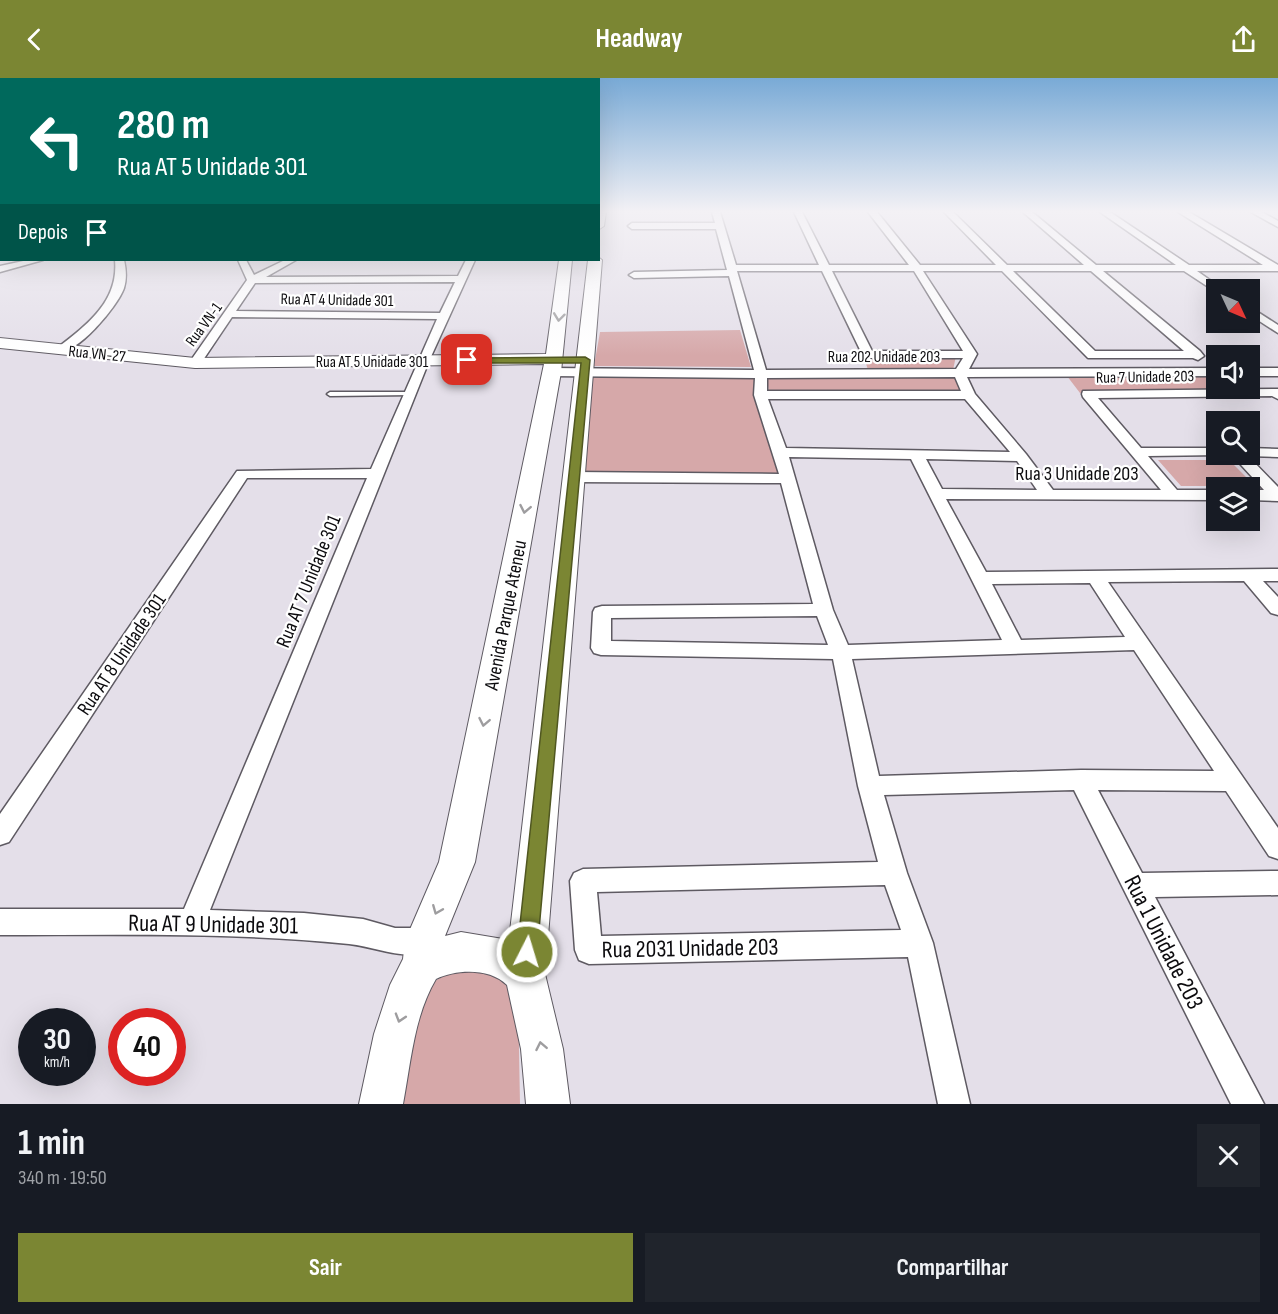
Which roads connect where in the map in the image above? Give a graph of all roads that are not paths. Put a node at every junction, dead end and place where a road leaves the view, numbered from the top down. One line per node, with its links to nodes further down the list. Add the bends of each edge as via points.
1 (728, 260): 22 (street)
2 (822, 260): 15 (street)
3 (910, 260): 16 (street)
4 (995, 260): 17 (street)
5 (1083, 260): 18 (street)
6 (1175, 260): 19 (street)
7 (1263, 260): 20 (street)
8 (34, 261): 21 (street)
9 (120, 261): 32 (street, via 123,271 112,302 88,330)
10 (242, 261): 25 (street)
11 (289, 261): 25 (street)
12 (469, 261): 24 (street, Rua AT 7 Unidade 301)
13 (566, 261): 38 (street, Avenida Parque Ateneu, one-way to 38)
14 (595, 261): 39 (street)
15 (826, 267): 16 (street); 22 (street); 33 (street, via 868,355)
16 (916, 267): 17 (street); 33 (street)
17 (1002, 267): 18 (street); 34 (street, via 1092,355)
18 (1093, 268): 19 (street); 34 (street)
19 (1187, 268): 20 (street); 26 (street)
20 (1277, 268)
21 (0, 269)
22 (731, 271): 23 (street); 44 (street)
23 (634, 275)
24 (460, 279): 25 (street); 28 (street, Rua AT 7 Unidade 301)
25 (252, 280): 27 (street, Rua VN-1)
26 (1206, 281)
27 (231, 314): 28 (street, Rua AT 4 Unidade 301); 36 (street, Rua VN-1)
28 (443, 316): 35 (street, Rua AT 7 Unidade 301)
29 (1260, 317): 30 (street)
30 (1278, 330)
31 (0, 343): 32 (street, Rua VN-27)
32 (61, 350): 36 (street, Rua VN-27)
33 (971, 354): 43 (street)
34 (1196, 354): 37 (street)
35 (423, 361): 36 (street, Rua AT 5 Unidade 301); 38 (street, Rua AT 5 Unidade 301); 47 (street, Rua AT 7 Unidade 301)
36 (195, 363)
37 (1206, 363)
38 (553, 366): 39 (street, Rua 202 Unidade 203); 86 (street, Avenida Parque Ateneu, one-way to 86, via 457,862)
39 (585, 366): 44 (street, Rua 202 Unidade 203); 58 (street)
40 (1206, 372): 43 (street, Rua 202 Unidade 203)
41 (1260, 372): 42 (street)
42 (1278, 372)
43 (960, 374): 44 (street, Rua 202 Unidade 203); 48 (street)
44 (760, 385): 48 (street); 49 (street)
45 (1276, 393): 50 (street, Rua 7 Unidade 203, via 1088,394)
46 (330, 394): 47 (lane)
47 (410, 394): 57 (street, Rua AT 7 Unidade 301)
48 (969, 395): 55 (street)
49 (780, 452): 54 (street, Rua 3 Unidade 203); 59 (street)
50 (1138, 452): 51 (street); 62 (street, Rua 7 Unidade 203)
51 (1206, 452)
52 (1260, 452): 53 (street)
53 (1278, 453)
54 (916, 455): 55 (street, Rua 3 Unidade 203); 61 (street)
55 (1021, 457): 60 (street)
56 (1248, 465): 65 (street)
57 (376, 473): 78 (street, Rua AT 8 Unidade 301, via 242,474); 84 (street, Rua AT 7 Unidade 301)
58 (574, 477): 59 (street); 87 (street)
59 (787, 479): 71 (street)
60 (1047, 493): 61 (street, Rua 3 Unidade 203); 62 (street, Rua 3 Unidade 203)
61 (936, 494): 69 (street)
62 (1172, 494): 63 (street, Rua 3 Unidade 203)
63 (1206, 495)
64 (1260, 495): 65 (street)
65 (1278, 496)
66 (1248, 575): 67 (street); 68 (street); 70 (street)
67 (1278, 575)
68 (1095, 577): 69 (street); 72 (street)
69 (982, 578): 73 (street)
70 (1278, 609)
71 (824, 610): 74 (street); 74 (street, via 602,612 601,648)
72 (1138, 644): 73 (street); 76 (street)
73 (1015, 646): 74 (street)
74 (841, 652): 77 (street)
75 (1081, 780): 76 (street); 77 (street); 82 (street, Rua 1 Unidade 203)
76 (1232, 781): 79 (street)
77 (870, 786): 80 (street)
78 (0, 834)
79 (1278, 848)
80 (894, 873): 85 (street); 85 (street, Rua 2031 Unidade 203, via 583,881 589,950)
81 (1278, 883): 82 (street)
82 (1135, 885): 91 (street, Rua 1 Unidade 203)
83 (0, 922): 84 (street, Rua AT 9 Unidade 301)
84 (192, 922): 86 (street, Rua AT 9 Unidade 301, via 363,932)
85 (919, 943): 90 (street)
86 (423, 953): 87 (street, via 441,956 461,951 510,960); 88 (street, Avenida Parque Ateneu, one-way to 88, via 395,1034)
87 (525, 974): 89 (street, one-way to 87, via 542,1049)
88 (381, 1104)
89 (548, 1104)
90 (954, 1104)
91 (1248, 1104)

